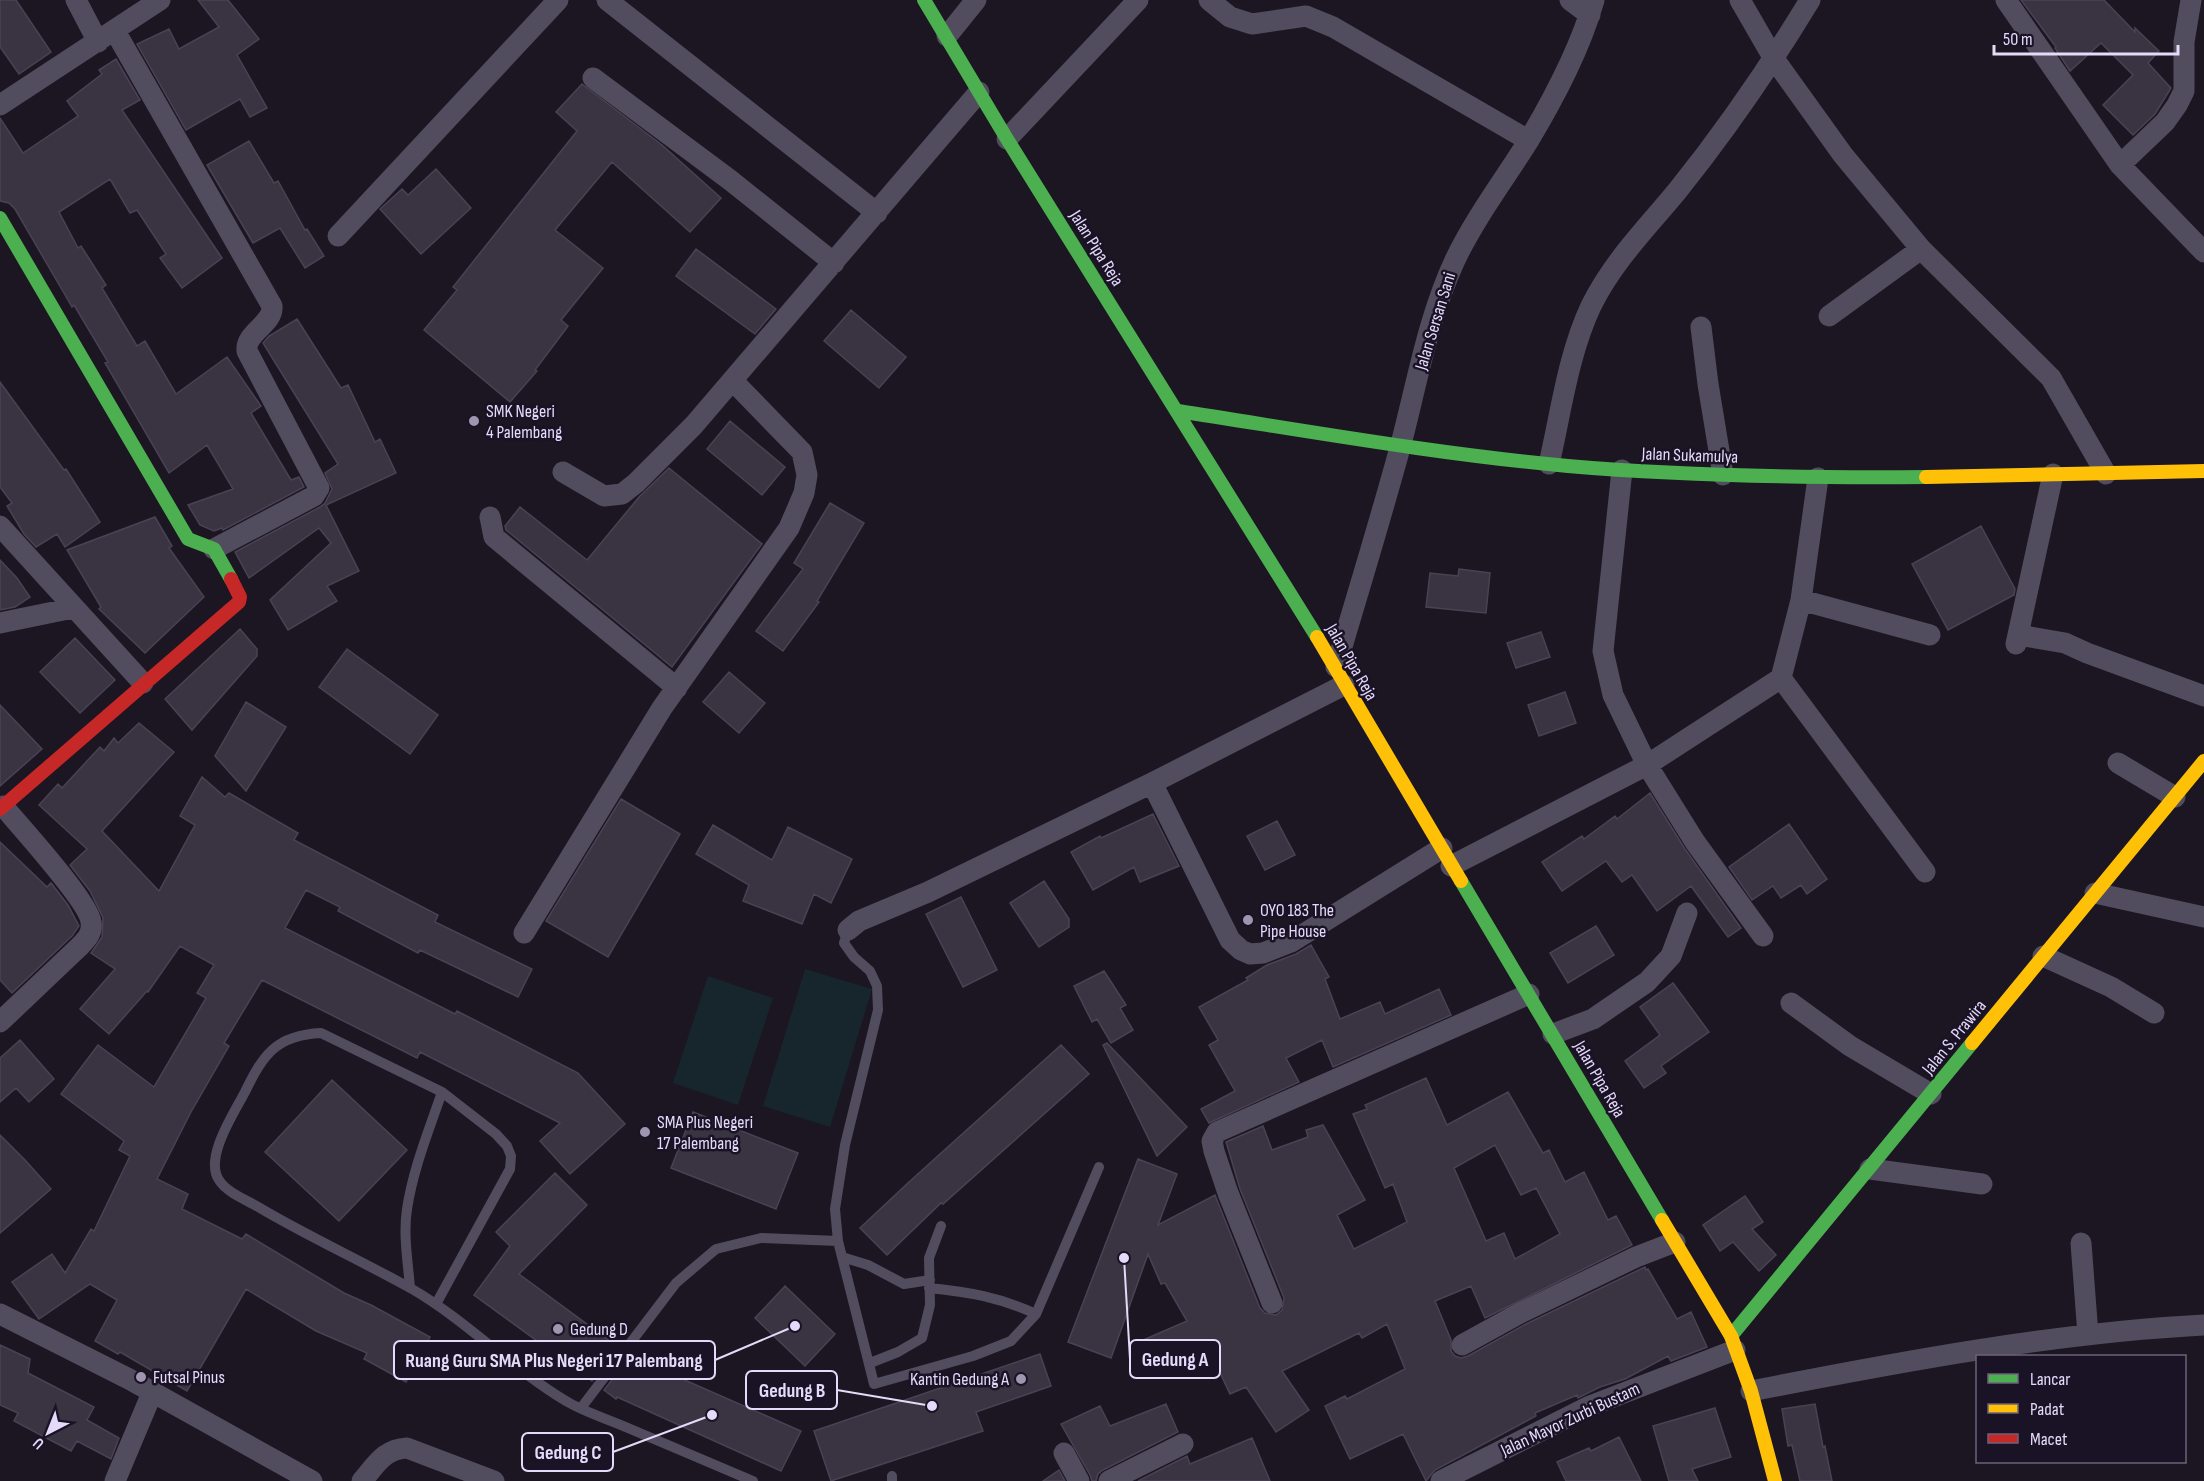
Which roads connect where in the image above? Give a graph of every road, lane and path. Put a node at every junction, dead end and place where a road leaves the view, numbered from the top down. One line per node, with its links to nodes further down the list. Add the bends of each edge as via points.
1 (76, 0): 15 (street)
2 (160, 0): 15 (street)
3 (558, 0): 26 (street)
4 (607, 0): 24 (street)
5 (924, 0): 16 (street, Jalan Pipa Reja)
6 (976, 0): 16 (street)
7 (1138, 0): 21 (street)
8 (1209, 0): 22 (street, via 1230,17 1252,24 1305,16 1333,27)
9 (1570, 0): 14 (street)
10 (1740, 0): 17 (street)
11 (1810, 0): 17 (street)
12 (2006, 0): 23 (street)
13 (2192, 0): 23 (street, via 2184,42 2184,91 2165,122)
14 (1592, 8): 22 (street, Jalan Sersan Sani, via 1559,85)
15 (106, 36): 20 (street); 45 (street, via 272,306 272,314 248,341 247,351 319,488 299,505)
16 (946, 36): 19 (street, Jalan Pipa Reja)
17 (1774, 59): 27 (street, via 1842,155); 35 (street, via 1679,189 1614,266 1577,338)
18 (593, 78): 29 (street)
19 (979, 92): 21 (street, Jalan Pipa Reja); 24 (street)
20 (0, 105)
21 (1008, 140): 33 (street, Jalan Pipa Reja)
22 (1528, 140): 34 (street, Jalan Sersan Sani, via 1479,215 1455,261 1432,321)
23 (2120, 165): 28 (street)
24 (877, 213): 29 (street)
25 (0, 218): 45 (street, via 188,539)
26 (338, 236)
27 (1921, 249): 30 (street); 40 (street, via 2051,378)
28 (2204, 252)
29 (834, 263): 32 (street)
30 (1829, 316)
31 (1701, 327): 41 (street)
32 (733, 381): 38 (street, via 664,457 622,494 604,496); 53 (street, via 802,452 807,474 804,493 789,528)
33 (1178, 411): 34 (street, Jalan Sukamulya); 50 (street, Jalan Pipa Reja)
34 (1400, 445): 35 (street, Jalan Sukamulya); 50 (street, Jalan Sersan Sani)
35 (1549, 464): 36 (street, Jalan Sukamulya)
36 (1622, 470): 41 (street, Jalan Sukamulya); 57 (street, via 1604,651 1613,695)
37 (2204, 471): 40 (street, Jalan Sukamulya)
38 (563, 472)
39 (2053, 474): 40 (street, Jalan Sukamulya); 42 (street, Jalan Sukamulya); 54 (street, via 2017,639 2066,643)
40 (2106, 474)
41 (1723, 475): 42 (street, Jalan Sukamulya)
42 (1818, 478): 46 (street)
43 (490, 517): 53 (street, via 494,537)
44 (0, 526): 47 (street)
45 (214, 549): 52 (street, via 239,593 239,602)
46 (1801, 600): 49 (street); 51 (street)
47 (73, 608): 48 (street); 52 (street)
48 (0, 623)
49 (1930, 635)
50 (1340, 676): 58 (street); 61 (street, Jalan Pipa Reja)
51 (1781, 678): 57 (street); 62 (street)
52 (143, 683): 60 (street)
53 (677, 688): 67 (street)
54 (2204, 696)
55 (2204, 761): 59 (street, Jalan S. Prawira)
56 (2118, 763): 59 (street)
57 (1647, 765): 61 (street); 68 (street, via 1695,842)
58 (1152, 783): 61 (street, via 1230,940 1250,954 1291,942); 66 (street)
59 (2175, 797): 63 (street, Jalan S. Prawira)
60 (1, 806): 73 (street, via 60,874 88,912 92,924 89,936 79,947)
61 (1447, 857): 70 (street, Jalan Pipa Reja)
62 (1925, 872)
63 (2095, 893): 65 (street); 69 (street, Jalan S. Prawira)
64 (1687, 914): 74 (street, via 1671,956 1647,982 1593,1019)
65 (2204, 917)
66 (848, 930): 81 (lane, via 844,943 870,971 877,986 878,1010 843,1157 835,1209)
67 (524, 933)
68 (1763, 936)
69 (2043, 956): 72 (street, via 2111,987); 76 (street, Jalan S. Prawira)
70 (1529, 994): 74 (street, Jalan Pipa Reja); 87 (street, via 1217,1132 1212,1141 1214,1151)
71 (1791, 1003): 76 (street, via 1850,1046)
72 (2154, 1013)
73 (0, 1022)
74 (1553, 1034): 82 (street, Jalan Pipa Reja)
75 (442, 1092): 86 (lane, via 406,1210); 86 (lane, via 321,1033 290,1038 259,1063 215,1157 214,1171 219,1182 233,1192); 88 (lane, via 496,1134 511,1156 510,1169)
76 (1931, 1094): 78 (street, Jalan S. Prawira)
77 (1099, 1167): 89 (lane)
78 (1870, 1169): 79 (street); 93 (street, Jalan S. Prawira)
79 (1982, 1184)
80 (941, 1226): 85 (lane, via 929,1258)
81 (838, 1242): 84 (lane); 98 (lane, via 761,1238 716,1249 676,1283)
82 (1675, 1242): 93 (street, Jalan Pipa Reja); 94 (street, via 1520,1313)
83 (2081, 1243): 92 (street)
84 (842, 1257): 85 (lane, via 868,1265 904,1284); 95 (lane)
85 (930, 1284): 89 (lane, via 996,1298); 95 (lane, via 930,1305 922,1338 898,1353)
86 (410, 1288): 88 (lane)
87 (1272, 1303)
88 (436, 1304): 98 (lane, via 533,1380)
89 (1036, 1314): 95 (lane, via 1011,1341 973,1356 874,1384)
90 (0, 1315): 97 (street)
91 (2204, 1325): 92 (street)
92 (2088, 1335): 96 (street, via 1880,1365)
93 (1733, 1343): 96 (street, Jalan Pipa Reja); 108 (street, Jalan Mayor Zurbi Bustam, via 1590,1406)
94 (1462, 1345)
95 (870, 1363)
96 (1751, 1391): 109 (street, Jalan Pipa Reja)
97 (152, 1393): 101 (street); 102 (street)
98 (581, 1408): 105 (lane)
99 (1183, 1444): 107 (street)
100 (1064, 1453): 106 (street)
101 (115, 1481)
102 (312, 1481)
103 (362, 1481): 104 (street, via 382,1455 395,1448 406,1448)
104 (494, 1481)
105 (753, 1481)
106 (1078, 1481)
107 (1109, 1481)
108 (1442, 1481)
109 (1775, 1481)

